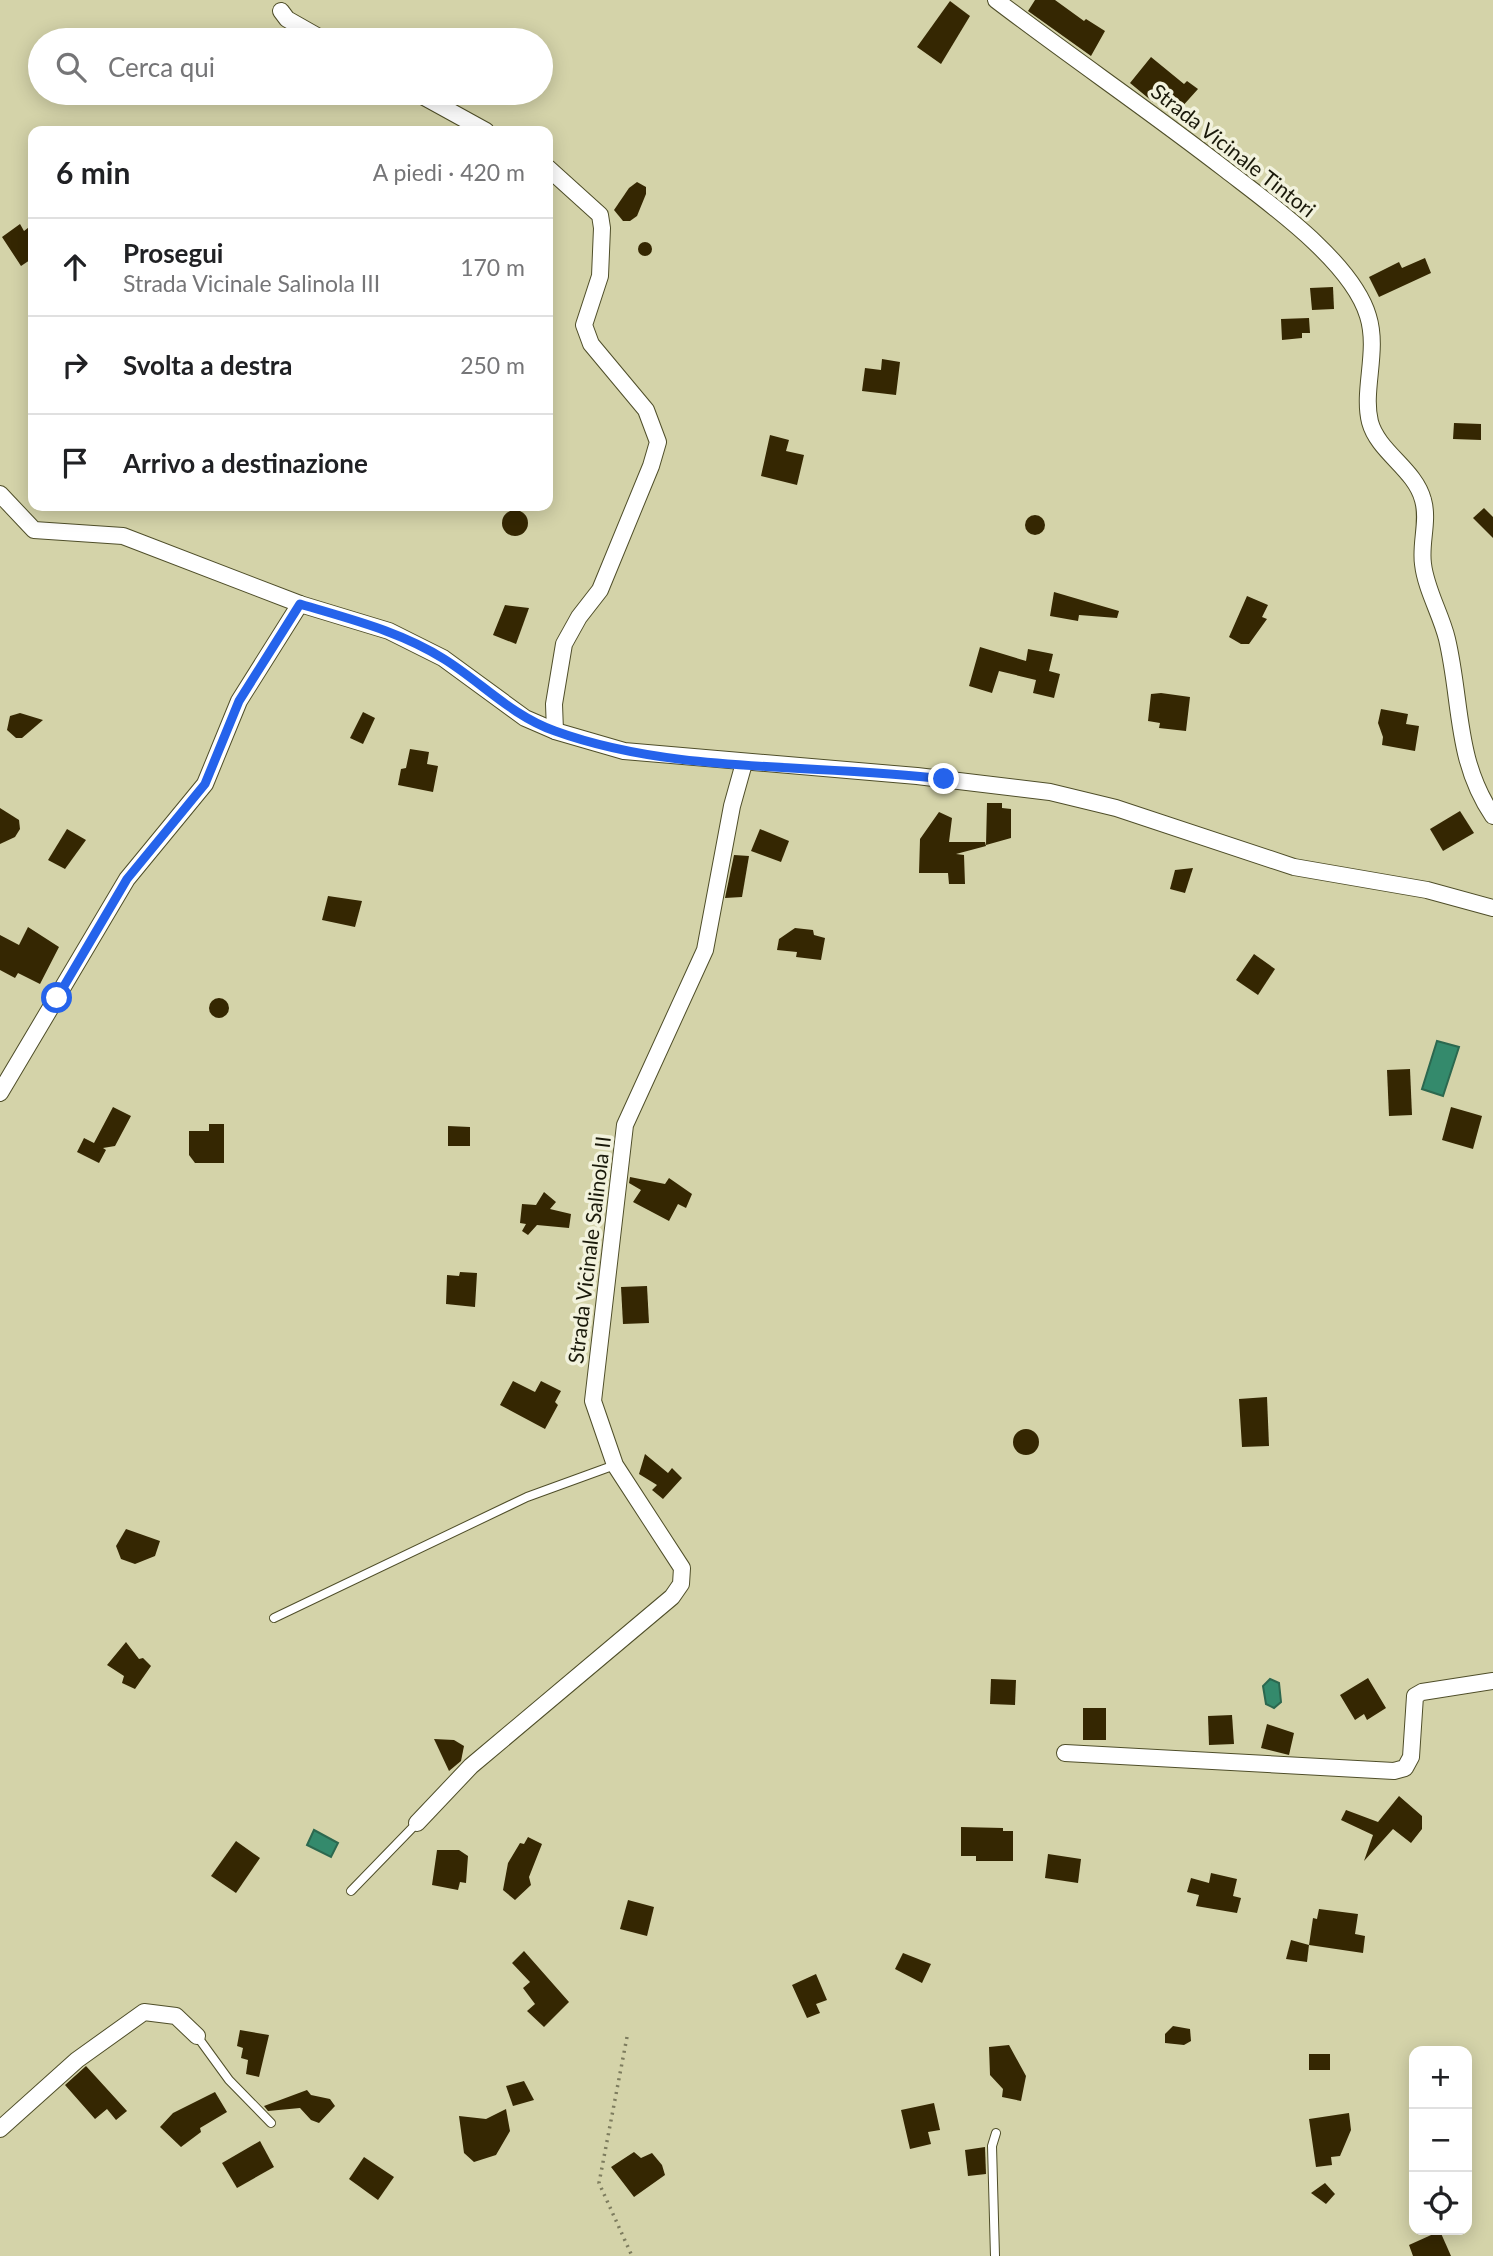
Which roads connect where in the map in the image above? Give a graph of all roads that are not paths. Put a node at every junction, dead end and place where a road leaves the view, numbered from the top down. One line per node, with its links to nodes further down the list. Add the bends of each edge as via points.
1 (996, 0): 11 (street, Strada Vicinale Tintori, via 1299,227 1352,285 1368,316 1372,338 1370,421 1423,500 1422,560 1446,636 1465,761 1475,789)
2 (282, 6): 3 (street, via 287,19)
3 (303, 28)
4 (439, 105): 5 (street)
5 (477, 126)
6 (553, 173): 9 (street, via 600,215 600,276 584,325 591,344 646,410 658,442 600,590 564,644 554,704)
7 (0, 495): 8 (street, via 34,530 123,536)
8 (300, 604): 9 (street, via 389,631 443,658 525,718); 13 (street, via 239,701 205,784 127,879)
9 (555, 731): 10 (street, via 624,751)
10 (744, 763): 12 (street, via 1050,792 1116,808 1294,867 1427,890); 14 (street, Strada Vicinale Salinola II, via 705,950 625,1125 593,1401)
11 (1493, 817)
12 (1493, 908)
13 (0, 1093)
14 (615, 1465): 15 (lane, via 527,1497); 18 (street, Strada Vicinale Salinola II, via 682,1568 681,1584 672,1597 471,1766)
15 (274, 1618)
16 (1493, 1681): 17 (street, via 1415,1696 1411,1758 1405,1768 1394,1771)
17 (1065, 1754)
18 (417, 1823): 19 (lane, Strada Vicinale Salinola II)
19 (351, 1891)
20 (197, 2035): 21 (lane, via 229,2080); 22 (street, via 176,2016 144,2011 76,2060)
21 (271, 2123)
22 (0, 2129)
23 (996, 2133): 24 (lane, via 992,2146)
24 (995, 2256)

